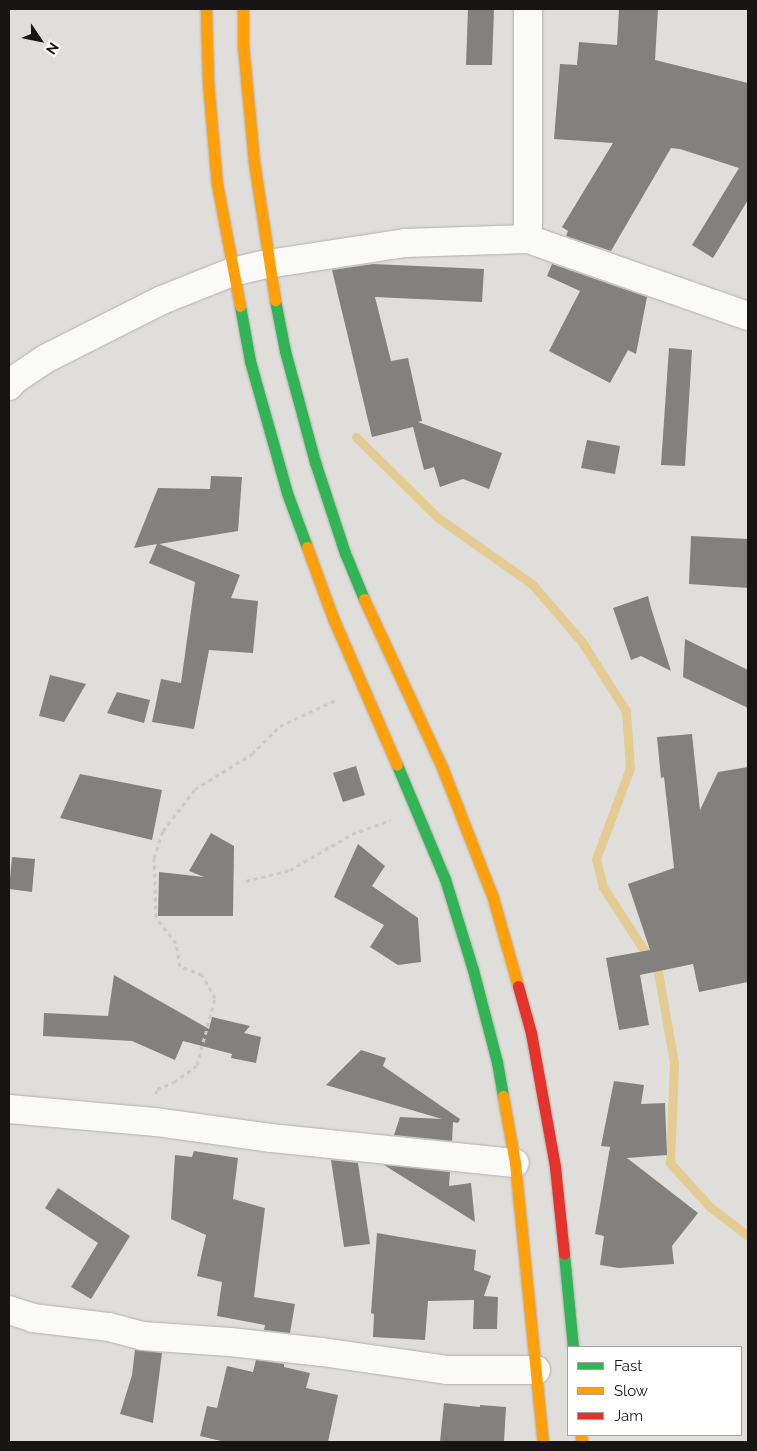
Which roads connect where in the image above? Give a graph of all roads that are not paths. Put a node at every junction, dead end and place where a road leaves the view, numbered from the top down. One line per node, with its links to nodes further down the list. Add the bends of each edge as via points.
1 (206, 9): 6 (main road, via 208,82 217,184)
2 (243, 9): 5 (main road, via 243,45 254,162)
3 (528, 9): 4 (street)
4 (528, 239): 5 (street, via 405,243); 7 (street)
5 (268, 264): 6 (street); 12 (main road, via 285,351 315,462 345,553 373,622 442,767 493,898 531,1034 555,1167)
6 (232, 272): 8 (street, via 162,300 45,359); 10 (main road, via 250,361 287,493 333,618 445,880 474,970 497,1062)
7 (748, 316)
8 (9, 386)
9 (9, 1109): 10 (street, via 156,1122 272,1138)
10 (515, 1163): 13 (main road)
11 (9, 1310): 13 (street, via 33,1318 109,1327 143,1336 304,1350 447,1370)
12 (572, 1346)
13 (536, 1370): 14 (main road)
14 (542, 1442)

